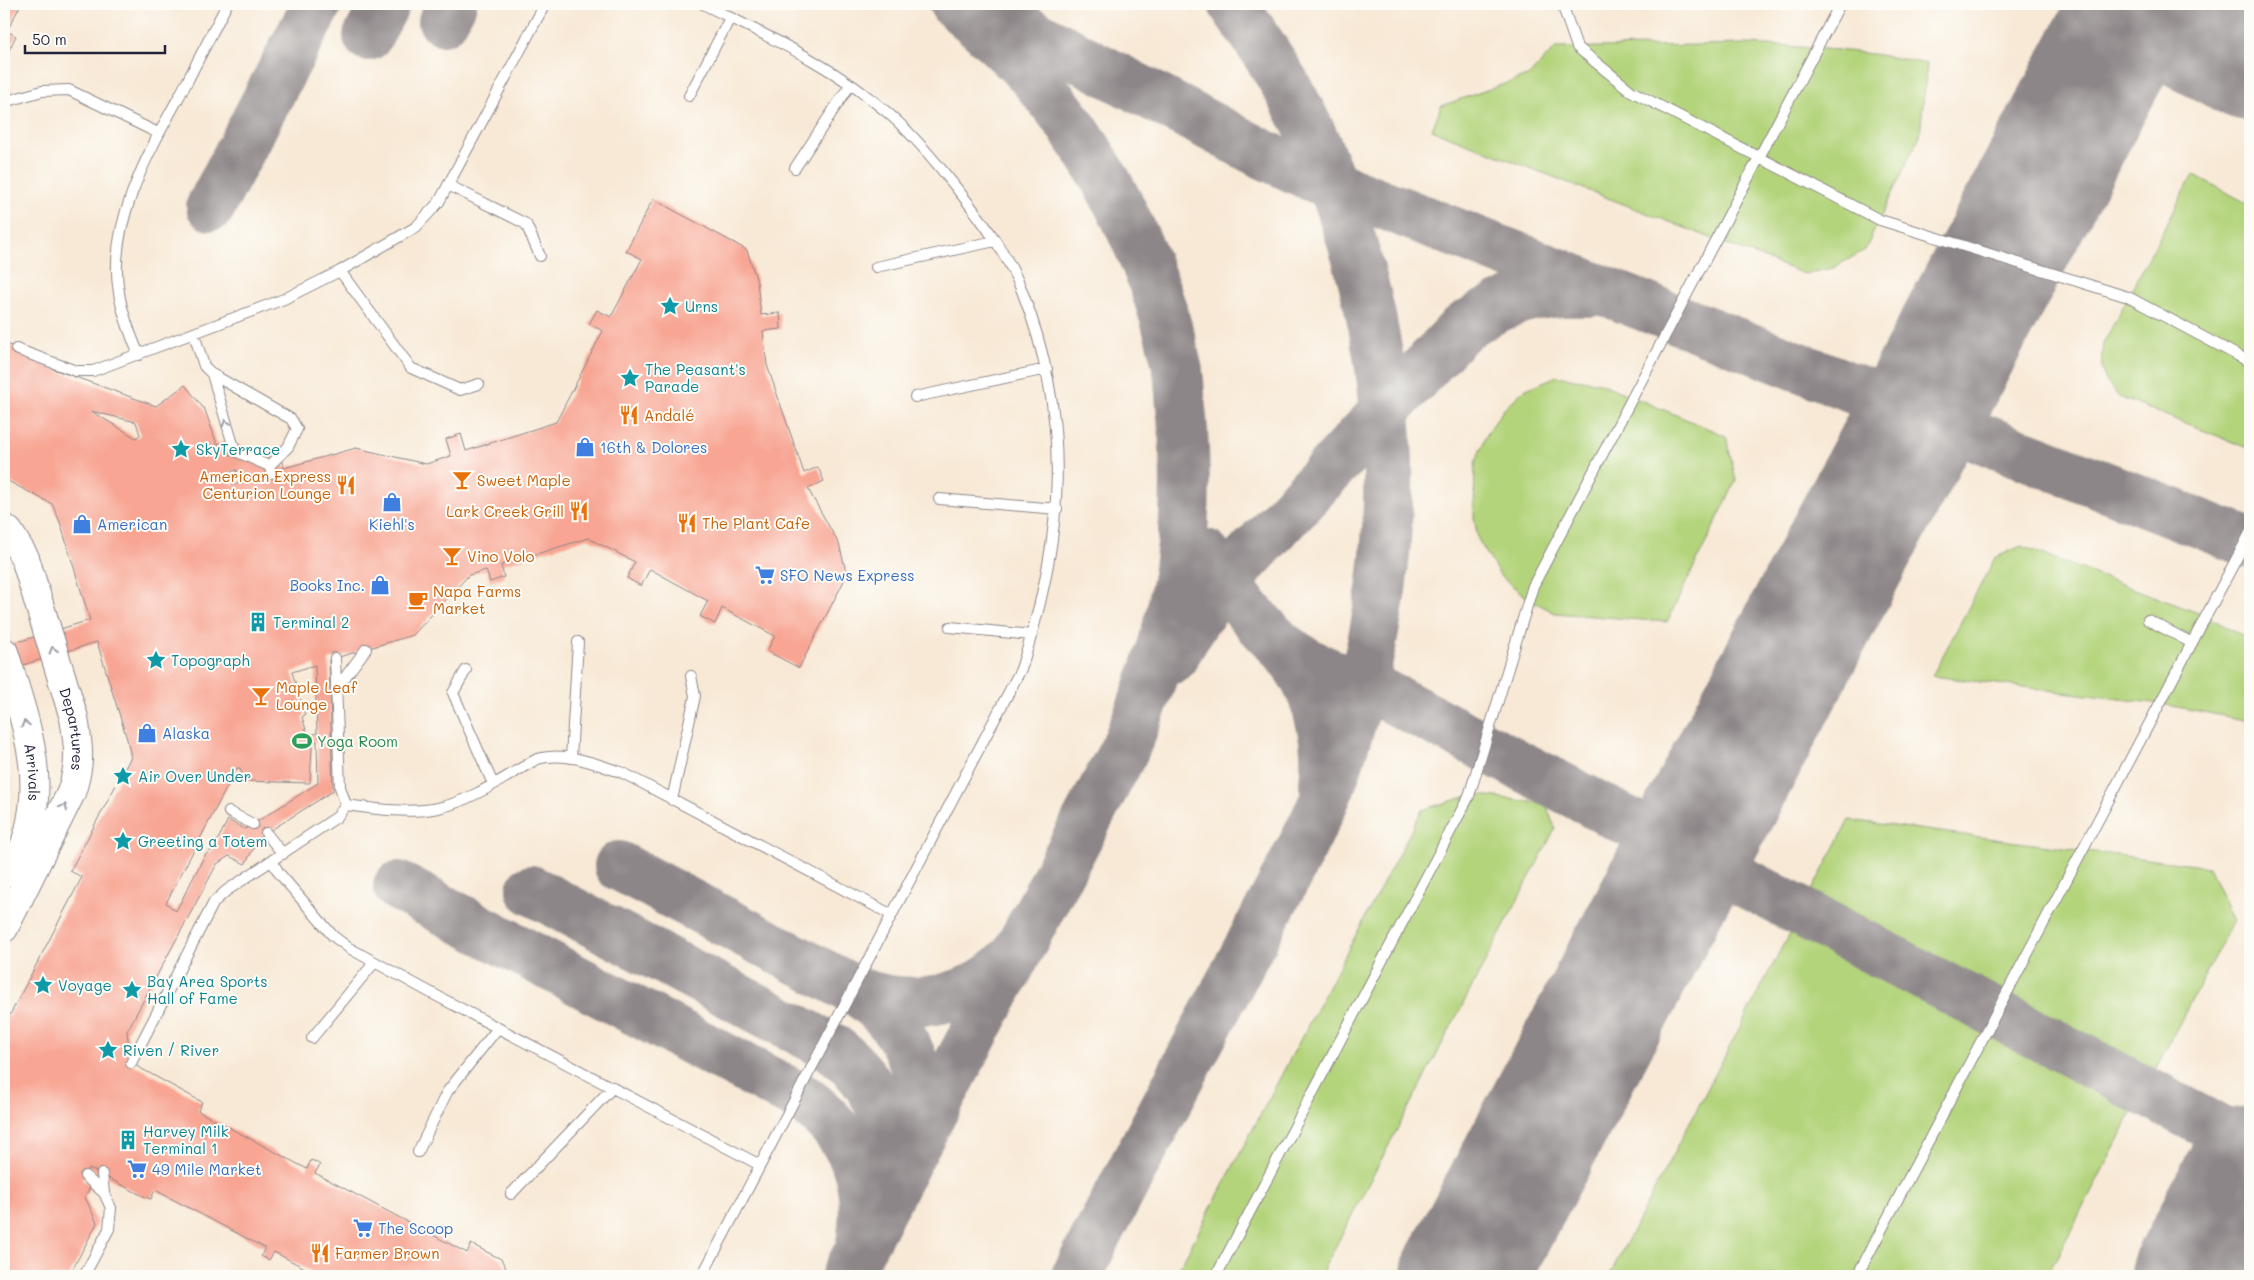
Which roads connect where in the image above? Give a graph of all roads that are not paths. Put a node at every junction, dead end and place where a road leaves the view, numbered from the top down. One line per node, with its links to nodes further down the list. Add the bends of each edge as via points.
1 (227, 4): 10 (lane)
2 (545, 4): 13 (lane)
3 (703, 4): 6 (lane)
4 (1562, 4): 11 (lane, via 1578,47 1631,91)
5 (1840, 4): 11 (lane)
6 (730, 18): 7 (lane, via 826,67); 8 (lane)
7 (850, 85): 12 (lane); 14 (lane, via 889,113 937,162)
8 (689, 96)
9 (4, 102): 10 (lane, via 42,91 69,90)
10 (158, 133): 20 (lane, via 131,195 118,263 119,293)
11 (1758, 157): 21 (lane, via 1880,220 2128,297); 66 (lane, via 1533,586 1469,796)
12 (795, 168)
13 (448, 185): 15 (lane, via 526,224); 17 (lane, via 439,202 416,227)
14 (995, 241): 16 (lane); 22 (lane, via 1022,290)
15 (540, 256)
16 (876, 267)
17 (340, 271): 18 (lane, via 284,299); 24 (lane, via 411,368 460,390)
18 (194, 334): 20 (lane); 23 (lane, via 204,366)
19 (16, 349): 20 (lane, via 76,371 93,371)
20 (139, 354)
21 (2250, 362)
22 (1047, 369): 25 (lane); 27 (lane, via 1058,449)
23 (212, 374): 23 (lane, one-way to 23, via 291,420 296,430 293,440 271,469 235,451)
24 (480, 384)
25 (915, 397)
26 (939, 499): 27 (lane)
27 (1056, 509): 32 (lane, via 1047,576)
28 (4, 528): 52 (main road, Departures, one-way to 28, via 78,771 74,718 61,674 25,558)
29 (2250, 533): 34 (lane)
30 (2148, 620): 34 (lane)
31 (950, 627): 32 (lane)
32 (1032, 636): 51 (lane, via 1021,668)
33 (578, 642): 41 (lane)
34 (2192, 643): 67 (lane)
35 (366, 649): 40 (lane)
36 (4, 652): 50 (main road, Arrivals, one-way to 36, via 31,826 36,788 31,748)
37 (335, 658): 40 (lane)
38 (466, 670): 42 (lane, via 453,693)
39 (691, 676): 43 (lane, via 695,696)
40 (337, 688): 44 (lane, via 340,788)
41 (571, 758): 42 (lane, via 548,756 537,759); 43 (lane, via 623,774)
42 (493, 784): 44 (lane, via 454,803 418,811)
43 (672, 800): 51 (lane)
44 (346, 805): 48 (lane, via 337,817)
45 (230, 812): 46 (lane)
46 (252, 824)
47 (266, 833): 48 (lane)
48 (283, 854): 49 (lane)
49 (272, 861): 53 (lane, via 333,936); 56 (lane, via 214,902)
50 (4, 888)
51 (892, 915): 59 (lane)
52 (4, 928)
53 (374, 963): 54 (lane); 55 (lane)
54 (498, 1028): 57 (lane); 58 (lane, via 447,1092)
55 (312, 1038)
56 (131, 1063)
57 (613, 1088): 59 (lane); 63 (lane)
58 (418, 1152)
59 (760, 1165): 65 (lane)
60 (102, 1174): 62 (lane)
61 (85, 1176): 62 (lane)
62 (104, 1193): 64 (lane, via 112,1218)
63 (511, 1194)
64 (84, 1276)
65 (702, 1276)
66 (1216, 1276)
67 (1857, 1276)

